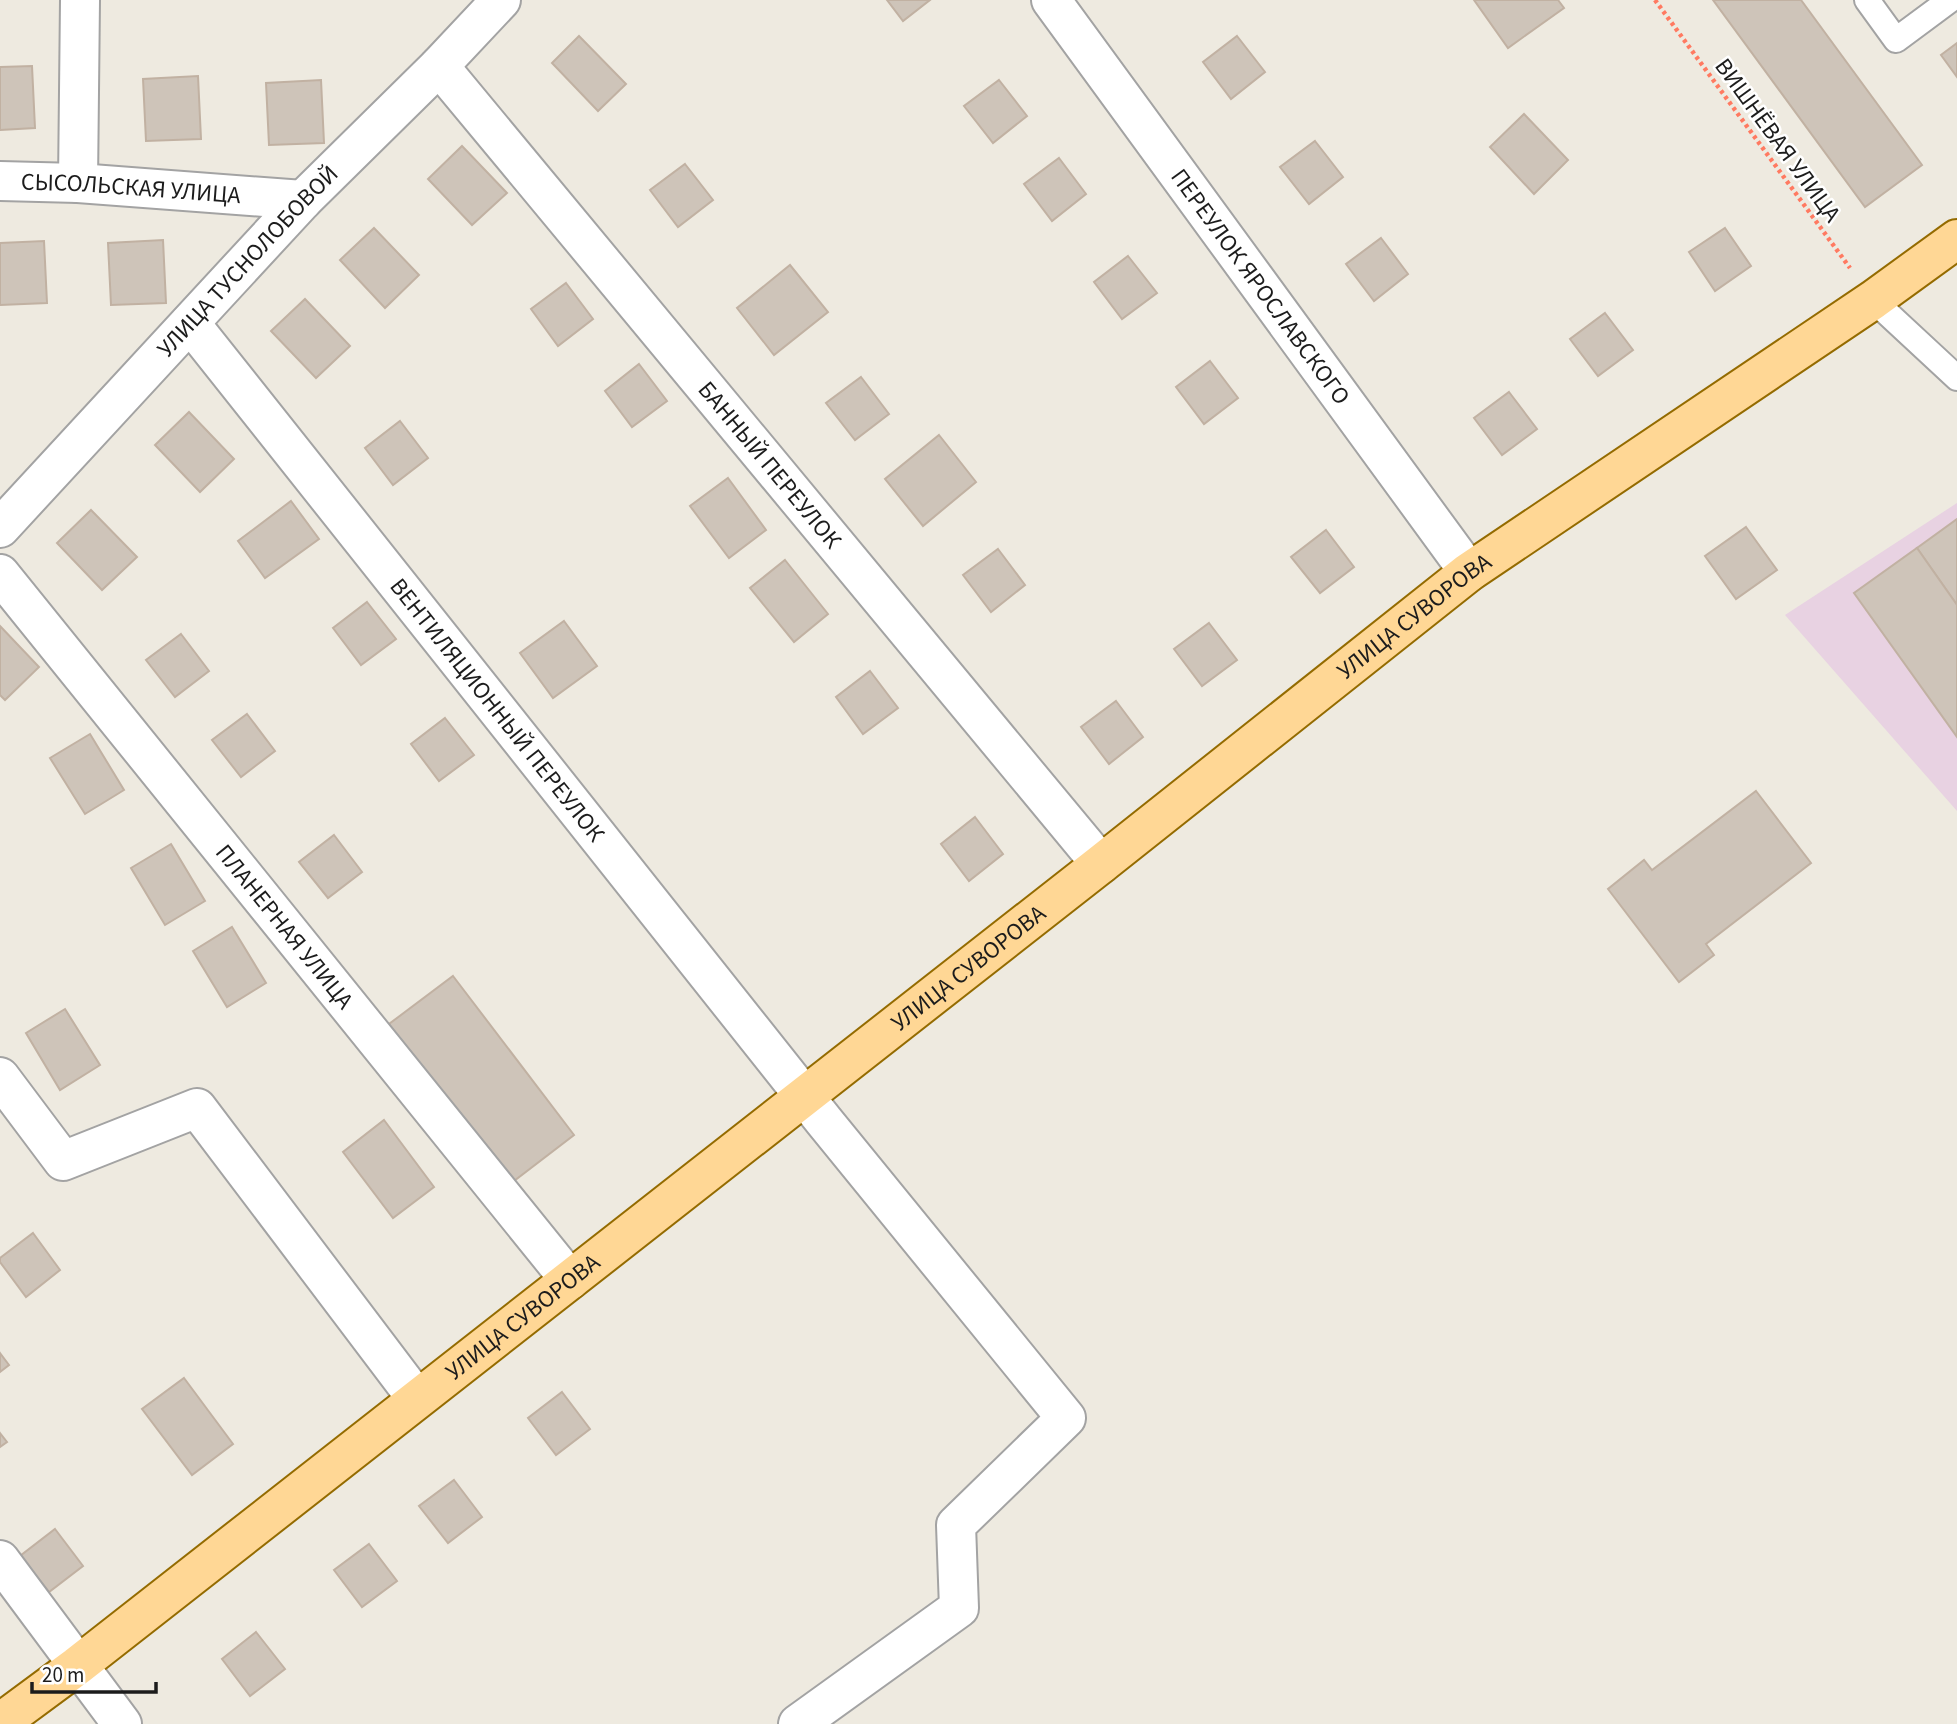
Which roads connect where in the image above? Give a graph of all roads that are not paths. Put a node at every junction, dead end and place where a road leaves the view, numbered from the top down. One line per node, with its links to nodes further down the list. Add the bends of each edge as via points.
1 (80, 0): 8 (street)
2 (501, 0): 6 (street, УЛИЦА ТУСНОЛОБОВОЙ)
3 (1051, 0): 15 (street, ПЕРЕУЛОК ЯРОСЛАВСКОГО)
4 (1867, 0): 5 (lane, via 1896,40)
5 (1950, 0)
6 (439, 66): 9 (street, УЛИЦА ТУСНОЛОБОВОЙ); 17 (street, БАННЫЙ ПЕРЕУЛОК)
7 (0, 181): 8 (street, СЫСОЛЬСКАЯ УЛИЦА)
8 (78, 183): 9 (street, СЫСОЛЬСКАЯ УЛИЦА)
9 (303, 200): 12 (street, УЛИЦА ТУСНОЛОБОВОЙ)
10 (1957, 239): 11 (main road, УЛИЦА СУВОРОВА)
11 (1873, 300): 13 (lane); 15 (main road, УЛИЦА СУВОРОВА)
12 (190, 323): 14 (street, УЛИЦА ТУСНОЛОБОВОЙ); 19 (street, ВЕНТИЛЯЦИОННЫЙ ПЕРЕУЛОК)
13 (1957, 377)
14 (0, 528)
15 (1469, 572): 17 (main road, УЛИЦА СУВОРОВА)
16 (0, 574): 20 (street, ПЛАНЕРНАЯ УЛИЦА)
17 (1101, 864): 19 (main road, УЛИЦА СУВОРОВА)
18 (0, 1077): 21 (street, via 63,1161 197,1108)
19 (805, 1095): 20 (main road, УЛИЦА СУВОРОВА); 26 (street, ВЕНТИЛЯЦИОННЫЙ ПЕРЕУЛОК, via 1066,1418 956,1525 959,1608)
20 (570, 1280): 23 (main road, УЛИЦА СУВОРОВА)
21 (408, 1387)
22 (0, 1560): 23 (street)
23 (77, 1666): 24 (main road, УЛИЦА СУВОРОВА); 25 (street)
24 (0, 1723)
25 (122, 1724)
26 (799, 1724)

